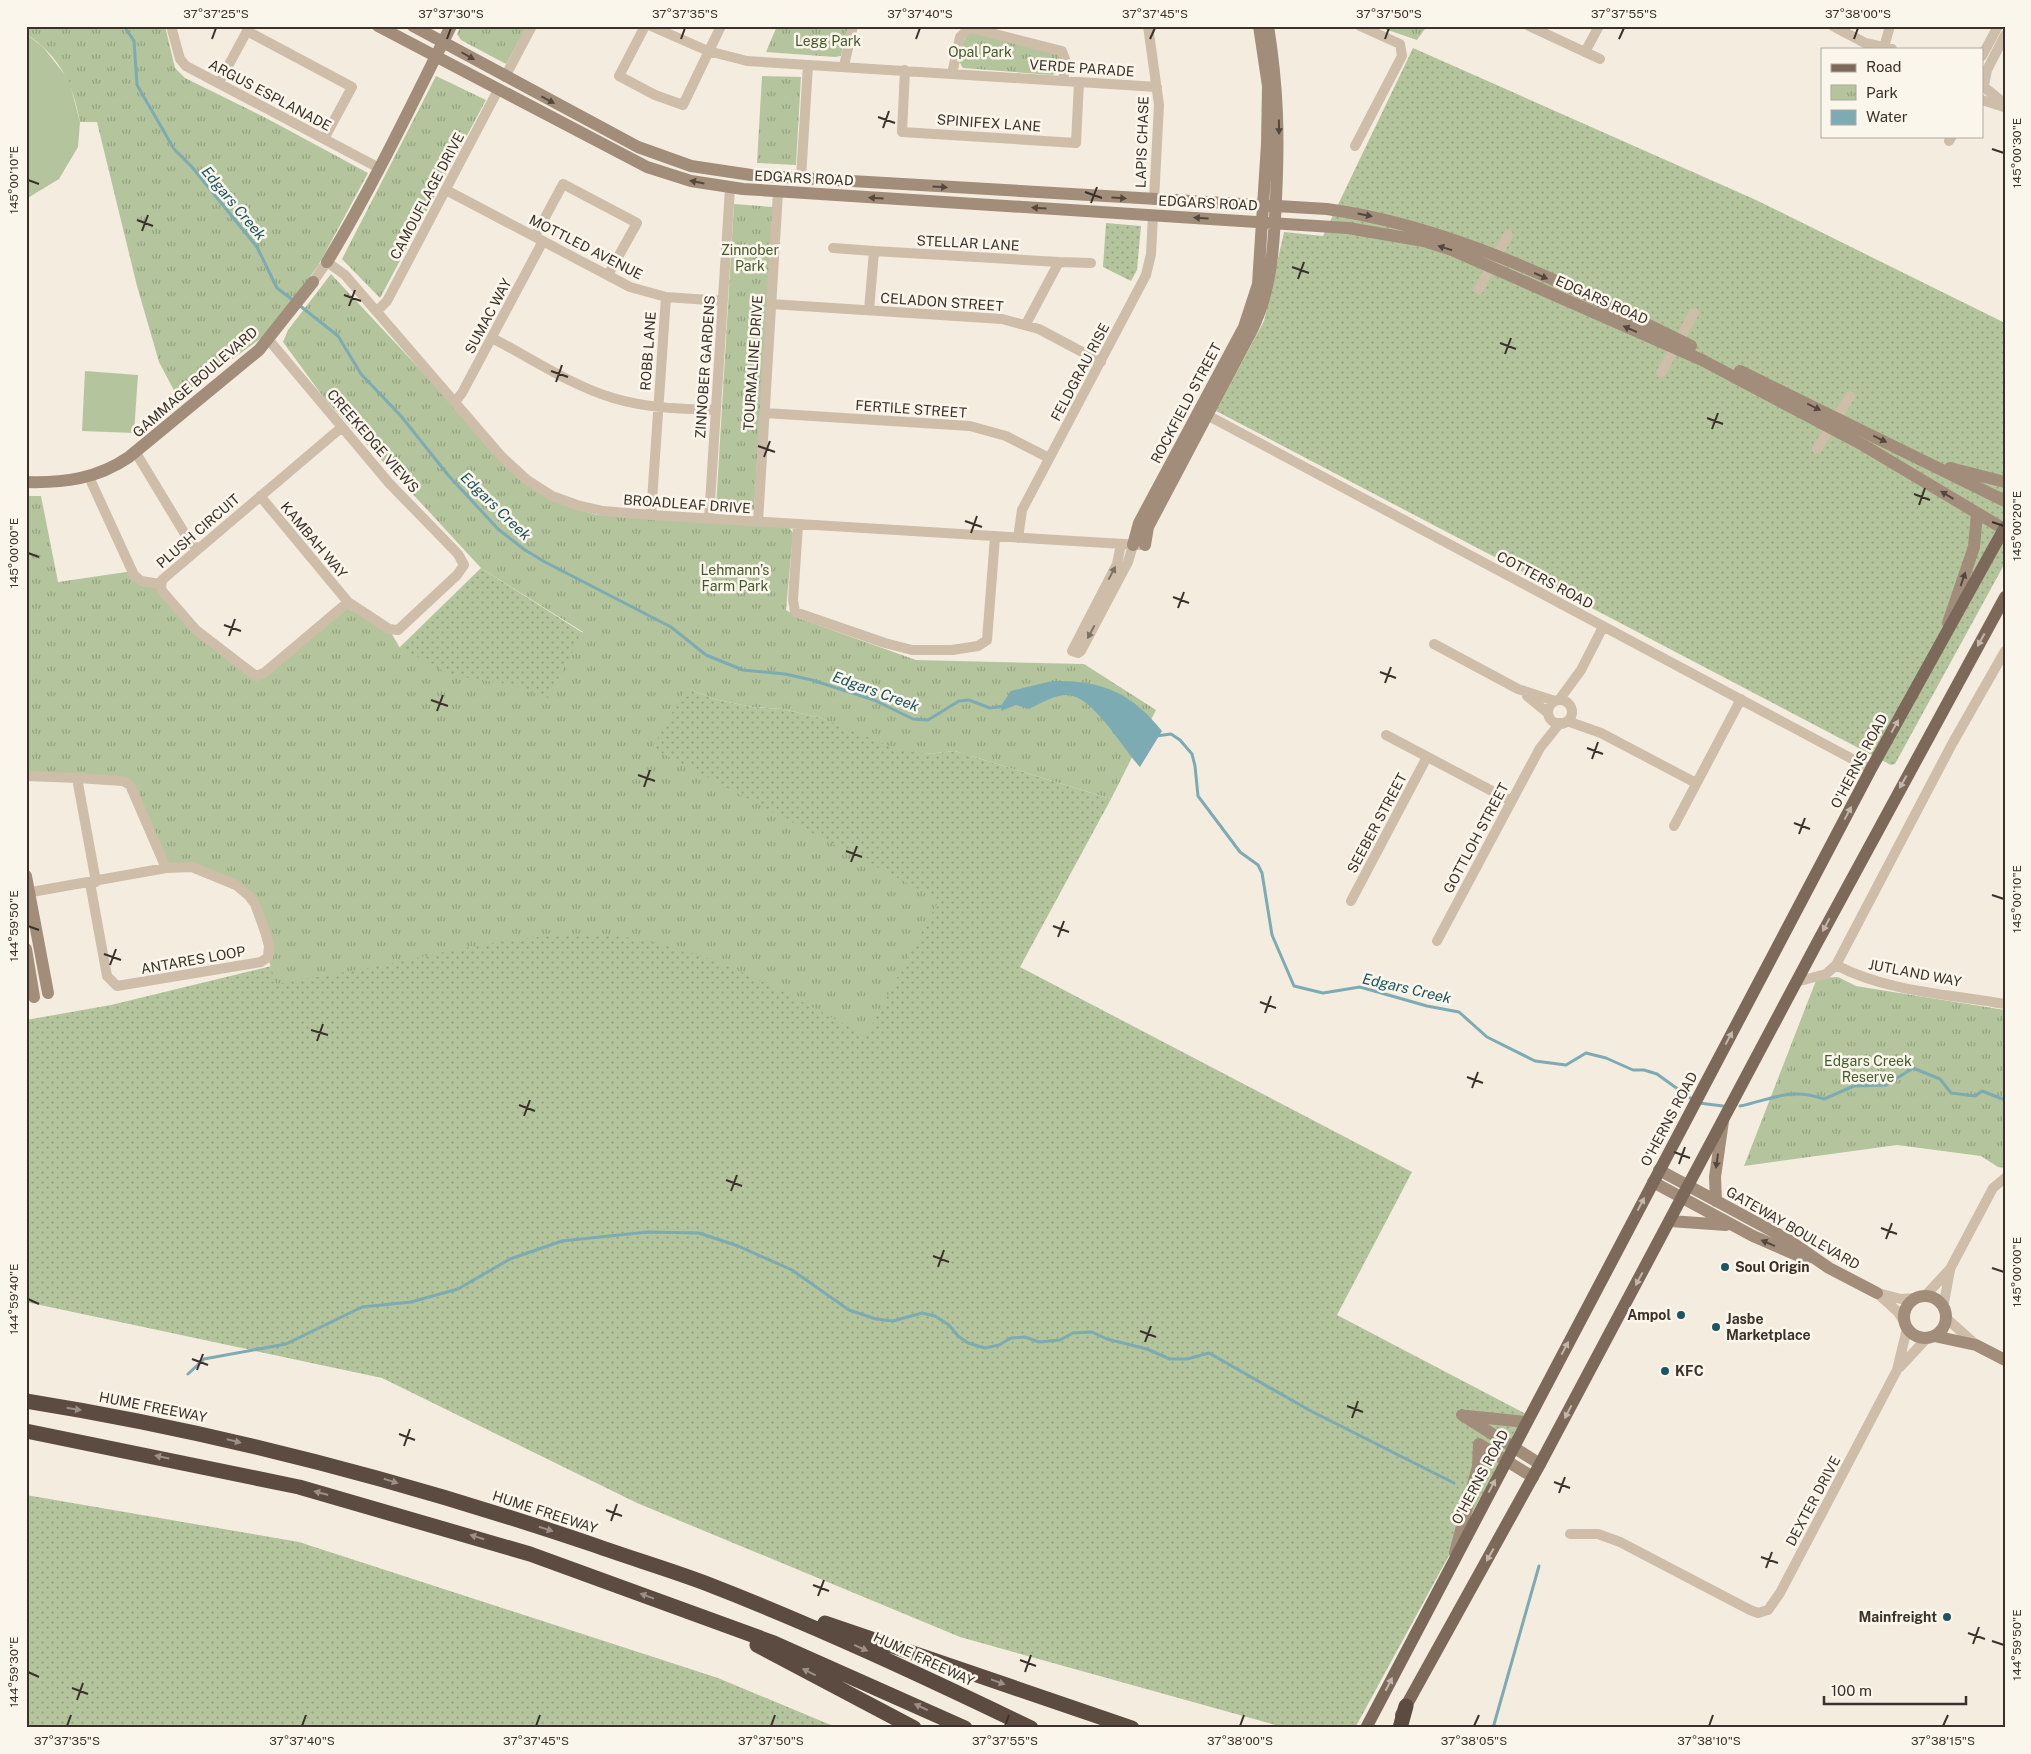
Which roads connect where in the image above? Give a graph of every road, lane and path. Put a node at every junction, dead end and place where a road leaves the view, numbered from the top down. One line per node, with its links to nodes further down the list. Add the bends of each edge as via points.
1 (171, 26): 35 (street, ARGUS ESPLANADE, via 182,62)
2 (378, 26): 25 (main road, EDGARS ROAD)
3 (413, 26): 20 (main road, EDGARS ROAD)
4 (450, 26): 20 (main road, GAMMAGE BOULEVARD)
5 (532, 26): 31 (street)
6 (645, 26): 22 (street, via 620,76 655,95 683,105)
7 (651, 26): 22 (street, VERDE PARADE)
8 (721, 26): 22 (street)
9 (853, 26): 28 (street)
10 (1148, 26): 36 (street, LAPIS CHASE)
11 (1259, 26): 51 (main road, ROCKFIELD STREET, via 1269,103)
12 (1268, 26): 51 (main road, ROCKFIELD STREET, one-way to 51, via 1278,114)
13 (1360, 26): 42 (street, via 1400,44 1402,56)
14 (1529, 26): 23 (street)
15 (1599, 26): 23 (street)
16 (1832, 26): 21 (street, via 1865,43)
17 (1890, 26): 21 (street)
18 (1998, 26): 24 (street)
19 (2005, 35): 34 (street)
20 (442, 41): 25 (main road, GAMMAGE BOULEVARD); 31 (main road, EDGARS ROAD, one-way to 31)
21 (1888, 48)
22 (708, 51): 27 (street, VERDE PARADE, via 747,61)
23 (1586, 52): 26 (street)
24 (1984, 52)
25 (435, 56): 38 (main road, EDGARS ROAD); 43 (main road, GAMMAGE BOULEVARD)
26 (1600, 59)
27 (808, 65): 28 (street, VERDE PARADE); 45 (street)
28 (844, 66): 29 (street, VERDE PARADE)
29 (905, 70): 30 (street, VERDE PARADE); 33 (street, SPINIFEX LANE, via 902,132 1076,143)
30 (952, 74): 32 (street, VERDE PARADE); 32 (street, via 960,37 968,29 1062,51 1066,62)
31 (505, 77): 44 (main road, EDGARS ROAD, one-way to 44, via 663,157 711,170)
32 (1063, 81): 33 (street, VERDE PARADE)
33 (1079, 82): 36 (street, VERDE PARADE)
34 (1984, 83)
35 (219, 84): 41 (street, ARGUS ESPLANADE); 41 (street, via 247,30 352,87)
36 (1157, 86): 50 (street, LAPIS CHASE, via 1160,105)
37 (1984, 88): 40 (street)
38 (498, 90): 46 (main road, EDGARS ROAD, one-way to 38, via 691,181 647,167); 47 (street, CAMOUFLAGE DRIVE)
39 (1984, 101): 40 (street)
40 (2005, 106)
41 (324, 139): 43 (street, ARGUS ESPLANADE)
42 (1354, 146)
43 (379, 168): 59 (main road, GAMMAGE BOULEVARD)
44 (778, 176): 45 (main road, EDGARS ROAD); 48 (main road, TOURMALINE DRIVE)
45 (801, 178): 49 (main road); 50 (main road, EDGARS ROAD, one-way to 50)
46 (730, 188): 48 (main road, EDGARS ROAD); 66 (street, ZINNOBER GARDENS)
47 (446, 190): 55 (street, MOTTLED AVENUE); 69 (street, CAMOUFLAGE DRIVE, via 387,301)
48 (778, 192): 49 (main road, EDGARS ROAD); 67 (street, TOURMALINE DRIVE)
49 (800, 193): 52 (main road, EDGARS ROAD, one-way to 49)
50 (1154, 200): 51 (main road, EDGARS ROAD); 52 (main road)
51 (1269, 206): 53 (main road, ROCKFIELD STREET); 58 (main road, EDGARS ROAD, one-way to 58, via 1365,214 1444,236)
52 (1153, 215): 53 (main road, EDGARS ROAD, one-way to 52); 75 (street, FELDGRAU RISE, via 1146,276)
53 (1268, 222): 58 (main road, EDGARS ROAD, one-way to 53, via 1416,240 1348,228); 82 (main road, ROCKFIELD STREET, via 1254,303)
54 (1508, 235): 58 (street)
55 (539, 239): 62 (street, MOTTLED AVENUE); 62 (street, SUMAC WAY, via 563,184 637,223); 72 (street, SUMAC WAY)
56 (833, 248): 57 (street, STELLAR LANE)
57 (874, 251): 60 (street, STELLAR LANE); 68 (street)
58 (1494, 260): 64 (street); 74 (main road, EDGARS ROAD)
59 (327, 262): 63 (street, GAMMAGE BOULEVARD); 69 (street, BROADLEAF DRIVE, via 345,275)
60 (1059, 262): 61 (street, STELLAR LANE); 71 (street)
61 (1091, 263)
62 (608, 275): 65 (street, MOTTLED AVENUE, via 641,291)
63 (313, 282): 73 (main road, GAMMAGE BOULEVARD)
64 (1478, 289)
65 (666, 297): 66 (street, MOTTLED AVENUE); 79 (street, ROBB LANE)
66 (723, 301): 80 (street, ZINNOBER GARDENS)
67 (771, 304): 68 (street, CELADON STREET); 81 (street, TOURMALINE DRIVE)
68 (869, 310): 71 (street, CELADON STREET, via 1002,318)
69 (377, 311): 78 (street, BROADLEAF DRIVE)
70 (1694, 313): 74 (street)
71 (1026, 324): 75 (street, CELADON STREET)
72 (492, 338): 78 (street, SUMAC WAY); 79 (street, via 598,392)
73 (268, 340): 84 (street, CREEKEDGE VIEWS); 86 (main road, GAMMAGE BOULEVARD)
74 (1676, 344): 76 (street); 83 (main road, EDGARS ROAD)
75 (1101, 362): 87 (street, FELDGRAU RISE)
76 (1661, 374)
77 (1850, 396): 83 (street)
78 (454, 402): 95 (street, BROADLEAF DRIVE, via 502,457 540,489 590,509)
79 (658, 407): 80 (street); 95 (street, ROBB LANE)
80 (716, 410): 96 (street, ZINNOBER GARDENS)
81 (765, 413): 87 (street, FERTILE STREET, via 970,426 1006,436); 97 (street, TOURMALINE DRIVE)
82 (1203, 413): 102 (main road, ROCKFIELD STREET, via 1139,523); 108 (street, COTTERS ROAD)
83 (1834, 423): 85 (street); 88 (main road, EDGARS ROAD, one-way to 88); 94 (main road, EDGARS ROAD, one-way to 83)
84 (342, 427): 92 (street, PLUSH CIRCUIT); 106 (street, CREEKEDGE VIEWS, via 389,483 462,558 464,565 398,630 392,631)
85 (1817, 449)
86 (136, 452): 89 (main road, GAMMAGE BOULEVARD, via 118,465); 103 (street)
87 (1049, 458): 101 (street, FELDGRAU RISE, via 1022,510)
88 (1926, 462): 91 (main road); 93 (main road, EDGARS ROAD)
89 (88, 477): 90 (main road, GAMMAGE BOULEVARD, via 58,482); 104 (street, via 134,574 141,581)
90 (26, 482)
91 (2005, 482)
92 (260, 496): 103 (street, PLUSH CIRCUIT); 106 (street, KAMBAH WAY)
93 (2005, 501)
94 (1977, 512): 99 (main road, EDGARS ROAD); 109 (main road, one-way to 94, via 1974,547)
95 (651, 516): 96 (street, BROADLEAF DRIVE)
96 (709, 519): 97 (street, BROADLEAF DRIVE)
97 (758, 522): 98 (street, BROADLEAF DRIVE)
98 (798, 525): 100 (street, BROADLEAF DRIVE); 100 (street, via 795,612 895,646 921,651 978,646 987,640)
99 (2004, 528): 109 (main road, O'HERNS ROAD)
100 (995, 537): 101 (street, BROADLEAF DRIVE)
101 (1018, 538): 102 (street, BROADLEAF DRIVE)
102 (1137, 545): 107 (street, ROCKFIELD STREET)
103 (196, 548): 104 (street, PLUSH CIRCUIT, via 165,575)
104 (160, 584): 106 (street, PLUSH CIRCUIT, via 163,592 196,630 256,676 264,673)
105 (2005, 597): 135 (main road, one-way to 135)
106 (348, 602)
107 (1097, 612)
108 (1604, 627): 112 (street); 114 (street, COTTERS ROAD)
109 (1942, 642): 121 (main road, O'HERNS ROAD, one-way to 109)
110 (1434, 644): 113 (street)
111 (2005, 650): 134 (street)
112 (1580, 670): 115 (street); 116 (street)
113 (1518, 689): 115 (street); 117 (street)
114 (1741, 699): 121 (street, COTTERS ROAD); 124 (street)
115 (1557, 701): 116 (street); 117 (street, via 1550,706)
116 (1570, 708): 117 (street); 118 (street)
117 (1556, 719): 118 (street); 125 (street, GOTTLOH STREET)
118 (1601, 732): 124 (street)
119 (1386, 735): 120 (street)
120 (1427, 757): 125 (street); 131 (street, SEEBER STREET)
121 (1871, 769): 140 (main road, O'HERNS ROAD, one-way to 121)
122 (27, 776): 123 (street)
123 (77, 778): 127 (street, via 123,781 130,785); 129 (street)
124 (1696, 782): 126 (street)
125 (1511, 801): 132 (street, GOTTLOH STREET)
126 (1674, 826)
127 (166, 868): 129 (street, ANTARES LOOP); 129 (street, ANTARES LOOP, via 201,869 243,890 255,904 269,946 268,957 260,962 117,986 107,976)
128 (26, 876): 130 (main road)
129 (93, 882): 130 (street, ANTARES LOOP)
130 (28, 893): 136 (main road)
131 (1351, 901)
132 (1437, 941)
133 (26, 949): 137 (main road)
134 (1836, 965): 135 (street, via 1826,974); 138 (street, JUTLAND WAY, via 1854,975 1883,984)
135 (1796, 982): 139 (main road)
136 (48, 993)
137 (34, 997)
138 (2005, 1004)
139 (1723, 1121): 143 (main road); 145 (main road, one-way to 145, via 1715,1177)
140 (1659, 1170): 142 (main road, O'HERNS ROAD); 143 (main road, GATEWAY BOULEVARD)
141 (2005, 1178): 149 (street, via 1993,1188)
142 (1653, 1182): 144 (main road); 159 (main road, O'HERNS ROAD, one-way to 142)
143 (1689, 1186): 144 (main road); 145 (main road, GATEWAY BOULEVARD)
144 (1682, 1198): 146 (main road); 147 (main road)
145 (1716, 1201): 148 (main road, GATEWAY BOULEVARD, via 1787,1239)
146 (1670, 1221): 147 (main road); 163 (main road, one-way to 163)
147 (1736, 1227): 148 (main road, one-way to 147)
148 (1830, 1268): 150 (main road, GATEWAY BOULEVARD)
149 (1950, 1269): 151 (street); 152 (street)
150 (1877, 1293): 151 (street, GATEWAY BOULEVARD, via 1901,1299); 153 (street, via 1898,1312)
151 (1920, 1298): 152 (main road, via 1936,1300); 153 (main road, via 1907,1306)
152 (1944, 1313): 154 (main road, via 1942,1328); 155 (street)
153 (1906, 1326): 154 (main road, via 1916,1336); 157 (street, DEXTER DRIVE)
154 (1930, 1337): 155 (main road); 157 (street, DEXTER DRIVE)
155 (1976, 1345): 156 (main road)
156 (2005, 1360)
157 (1898, 1370): 165 (street, DEXTER DRIVE, via 1768,1610 1758,1613 1750,1610 1620,1542 1598,1534)
158 (26, 1401): 167 (highway, HUME FREEWAY, one-way to 167, via 221,1438 371,1476 546,1529)
159 (1526, 1422): 161 (main road, O'HERNS ROAD); 161 (main road, via 1462,1415)
160 (26, 1431): 168 (highway, one-way to 160, via 530,1554 309,1489)
161 (1513, 1447): 162 (main road, O'HERNS ROAD); 163 (main road)
162 (1506, 1460): 164 (main road); 166 (main road, O'HERNS ROAD, one-way to 162); 166 (main road, via 1480,1444 1478,1466)
163 (1540, 1464): 164 (main road)
164 (1533, 1477): 169 (main road, one-way to 169)
165 (1570, 1534)
166 (1453, 1560): 174 (main road, O'HERNS ROAD, one-way to 166)
167 (703, 1582): 172 (highway, HUME FREEWAY, one-way to 172, via 840,1639); 173 (highway, one-way to 173)
168 (693, 1612): 170 (highway, one-way to 168); 171 (highway, one-way to 168, via 807,1657)
169 (1406, 1706): 175 (main road); 176 (highway)
170 (914, 1728)
171 (965, 1728)
172 (1031, 1728)
173 (1132, 1728)
174 (1366, 1728)
175 (1394, 1728)
176 (1400, 1728)

